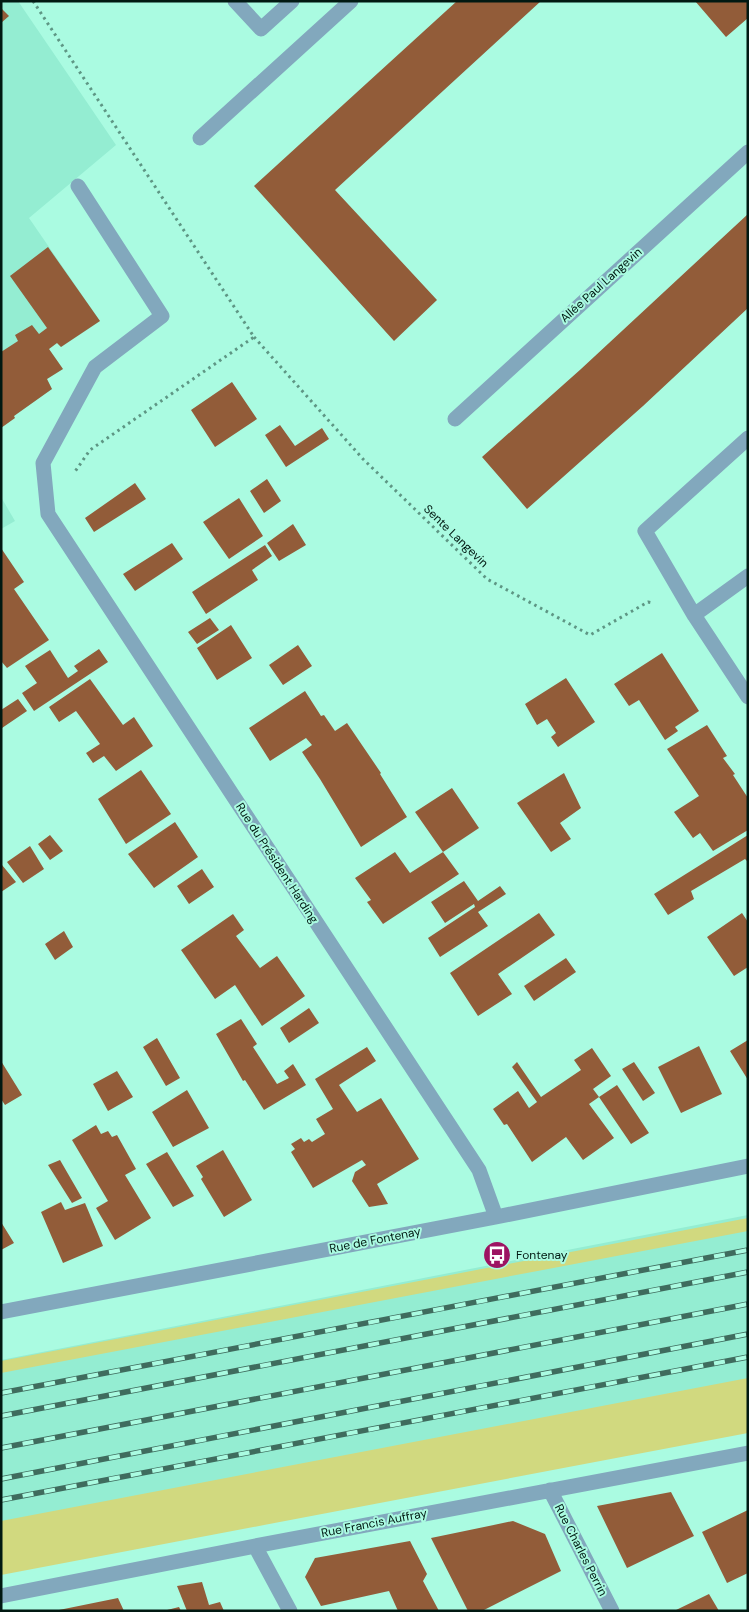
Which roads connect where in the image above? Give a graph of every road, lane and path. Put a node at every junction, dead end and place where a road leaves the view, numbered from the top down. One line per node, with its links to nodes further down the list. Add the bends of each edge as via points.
1 (235, 1): 2 (street, via 261,29)
2 (292, 1)
3 (351, 1): 4 (street)
4 (200, 138)
5 (748, 152): 8 (street, Allée Paul Langevin)
6 (78, 186): 14 (street, Rue du Président Harding, via 162,316 95,367 43,463 48,514 479,1170)
7 (254, 337): 11 (path, Sente Langevin, via 362,459 487,579 590,635 648,602)
8 (455, 419)
9 (748, 438): 11 (street, via 646,531)
10 (748, 576): 11 (street)
11 (694, 615): 12 (street)
12 (748, 696)
13 (748, 1166): 14 (street, Rue de Fontenay)
14 (496, 1217): 15 (street, Rue de Fontenay)
15 (1, 1312)
16 (748, 1453): 17 (street, Rue Francis Auffray)
17 (550, 1490): 18 (street, Rue Francis Auffray); 21 (street, Rue Charles Perrin)
18 (255, 1546): 19 (street, Rue Francis Auffray); 20 (street)
19 (1, 1596)
20 (290, 1611)
21 (612, 1611)

